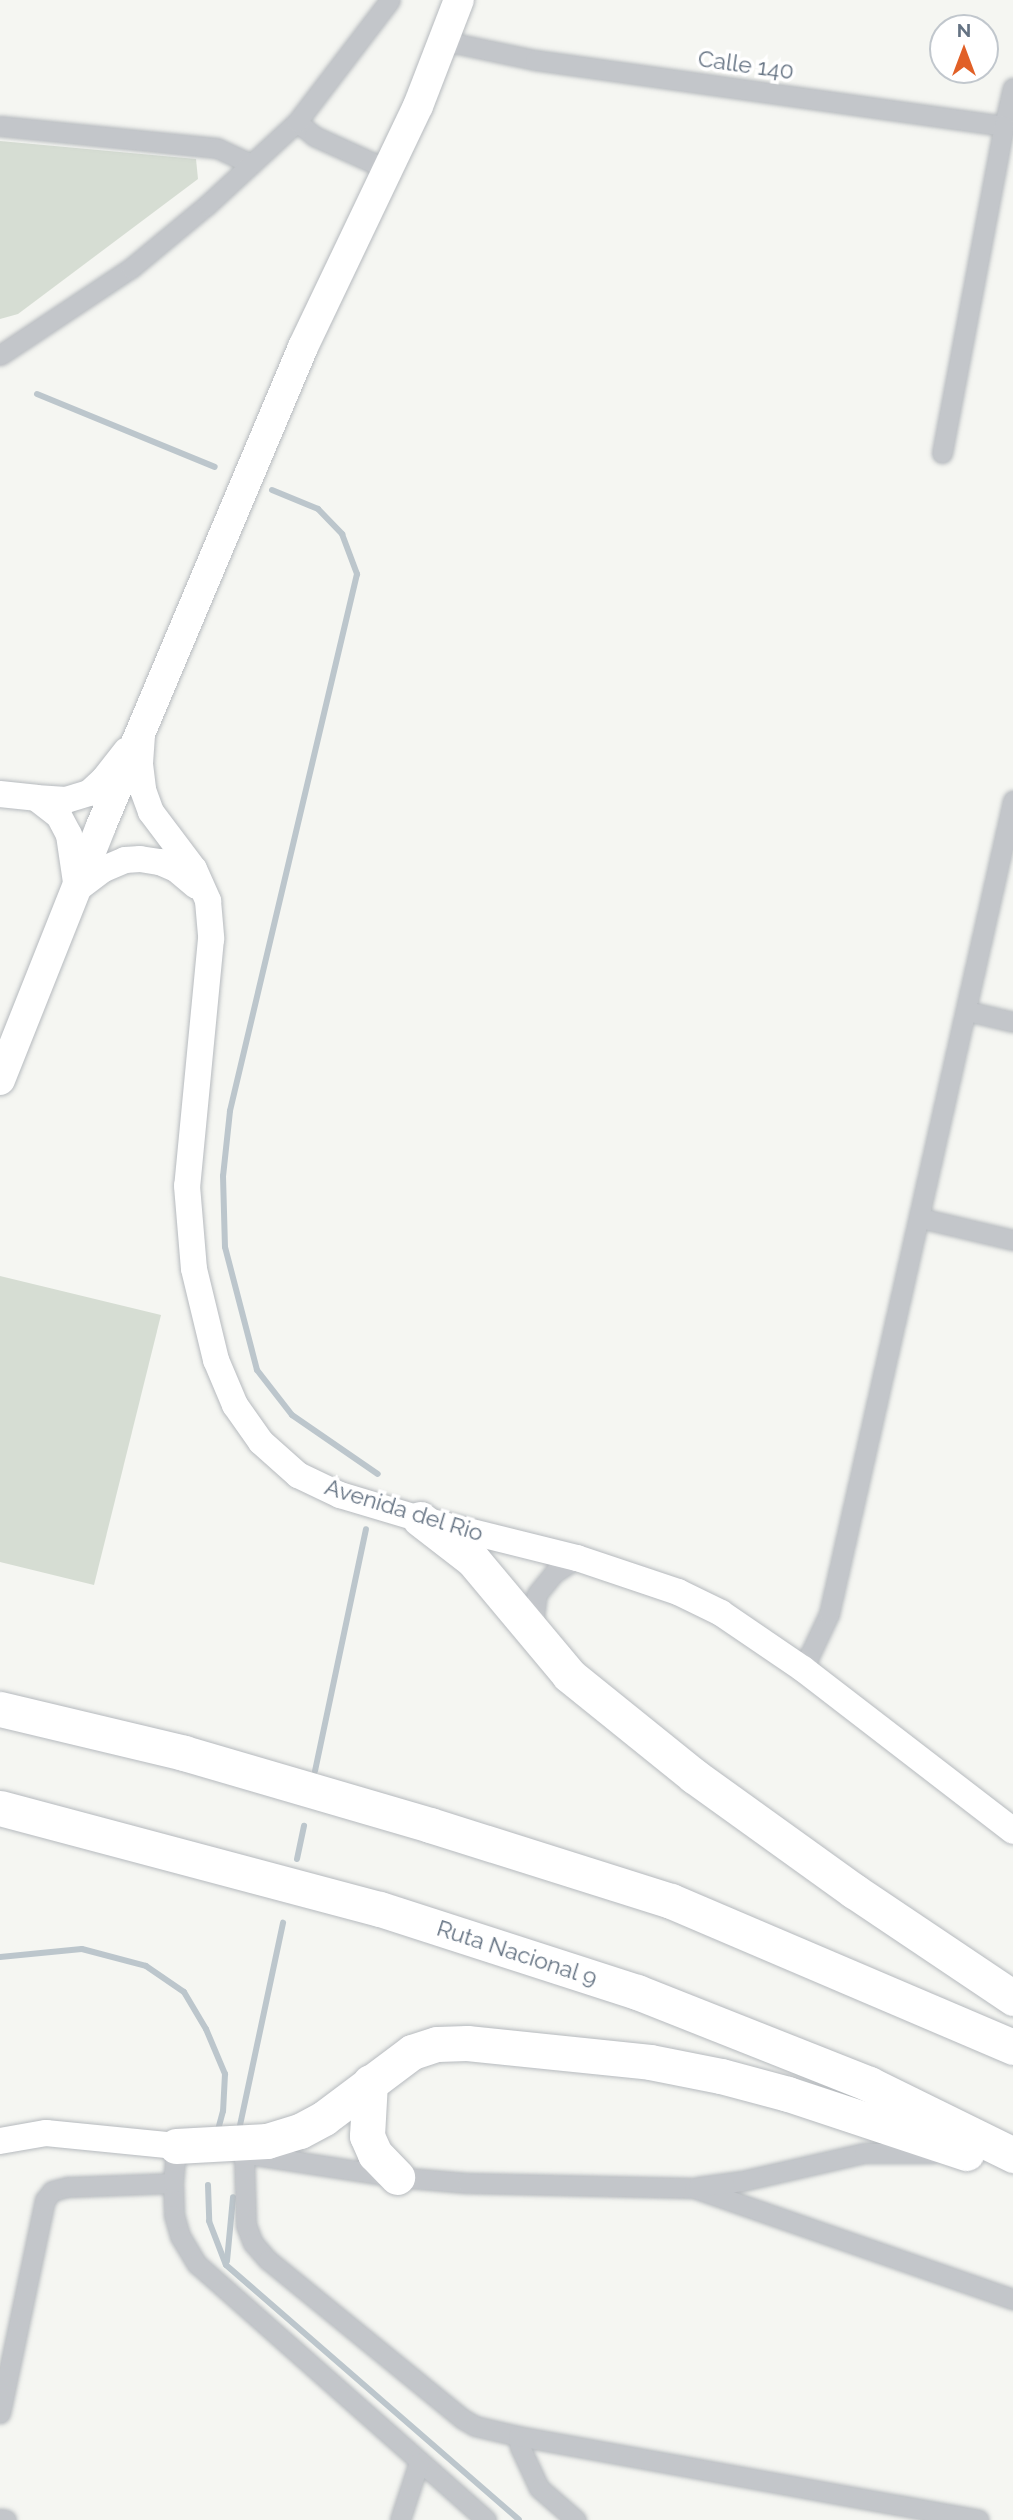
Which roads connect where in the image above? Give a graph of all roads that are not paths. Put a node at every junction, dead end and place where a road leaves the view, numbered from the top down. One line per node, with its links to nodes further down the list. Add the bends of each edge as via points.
1 (390, 0): 5 (street)
2 (459, 0): 3 (main road)
3 (444, 41): 7 (street, Calle 140, via 535,60); 9 (main road)
4 (1013, 88): 7 (street)
5 (298, 122): 8 (street); 9 (street, via 314,136)
6 (0, 126): 8 (street, via 217,148)
7 (1004, 126): 11 (street)
8 (251, 164): 10 (street, via 131,268)
9 (389, 170): 12 (main road, via 303,347)
10 (0, 355)
11 (942, 453)
12 (142, 730): 14 (street, via 89,793 66,800); 16 (main road); 17 (street, Avenida del Rio, via 140,764 152,812 194,869)
13 (0, 794): 14 (street)
14 (36, 798): 16 (street, via 59,816 69,835)
15 (1013, 801): 18 (street)
16 (77, 889): 17 (street, via 104,869 140,859 176,869); 20 (main road)
17 (208, 901): 23 (street, Avenida del Rio, via 211,939 187,1186 194,1269 216,1360 235,1405 261,1442 298,1475 340,1495)
18 (967, 1010): 19 (street); 21 (street)
19 (1013, 1022)
20 (0, 1080)
21 (920, 1217): 22 (street); 26 (street, via 829,1614)
22 (1013, 1240)
23 (420, 1519): 24 (street, Avenida del Rio); 25 (highway, via 473,1560)
24 (577, 1558): 25 (street, via 554,1573 537,1594 534,1617); 26 (street, Avenida del Rio, via 678,1592 721,1613)
25 (542, 1643): 30 (highway, via 569,1675 694,1776 853,1891)
26 (803, 1669): 29 (street, Avenida del Rio)
27 (0, 1709): 31 (highway, via 184,1753 671,1901)
28 (0, 1808): 37 (highway, Ruta Nacional 9, via 380,1909 637,1992 869,2084)
29 (1013, 1831)
30 (1013, 1998)
31 (1013, 2047)
32 (370, 2082): 34 (highway, via 300,2131 267,2141); 35 (highway, via 412,2052 437,2044 569,2051 721,2076); 39 (highway, via 368,2136 375,2154)
33 (0, 2141): 34 (street, via 46,2133)
34 (176, 2146): 36 (street); 40 (street)
35 (965, 2152): 38 (highway); 41 (street, via 864,2153)
36 (244, 2154): 39 (street); 44 (street, via 246,2225 253,2243 268,2260 463,2419)
37 (1013, 2155)
38 (1013, 2170)
39 (397, 2177): 41 (street)
40 (173, 2183): 43 (street, via 67,2187 52,2191 45,2200); 45 (street, via 180,2236 197,2264)
41 (694, 2188): 42 (street)
42 (1013, 2299)
43 (0, 2413)
44 (518, 2436): 50 (street, via 539,2488); 51 (street)
45 (419, 2462): 48 (street); 49 (street)
46 (0, 2519): 47 (street)
47 (6, 2520)
48 (400, 2520)
49 (486, 2520)
50 (576, 2520)
51 (978, 2520)

